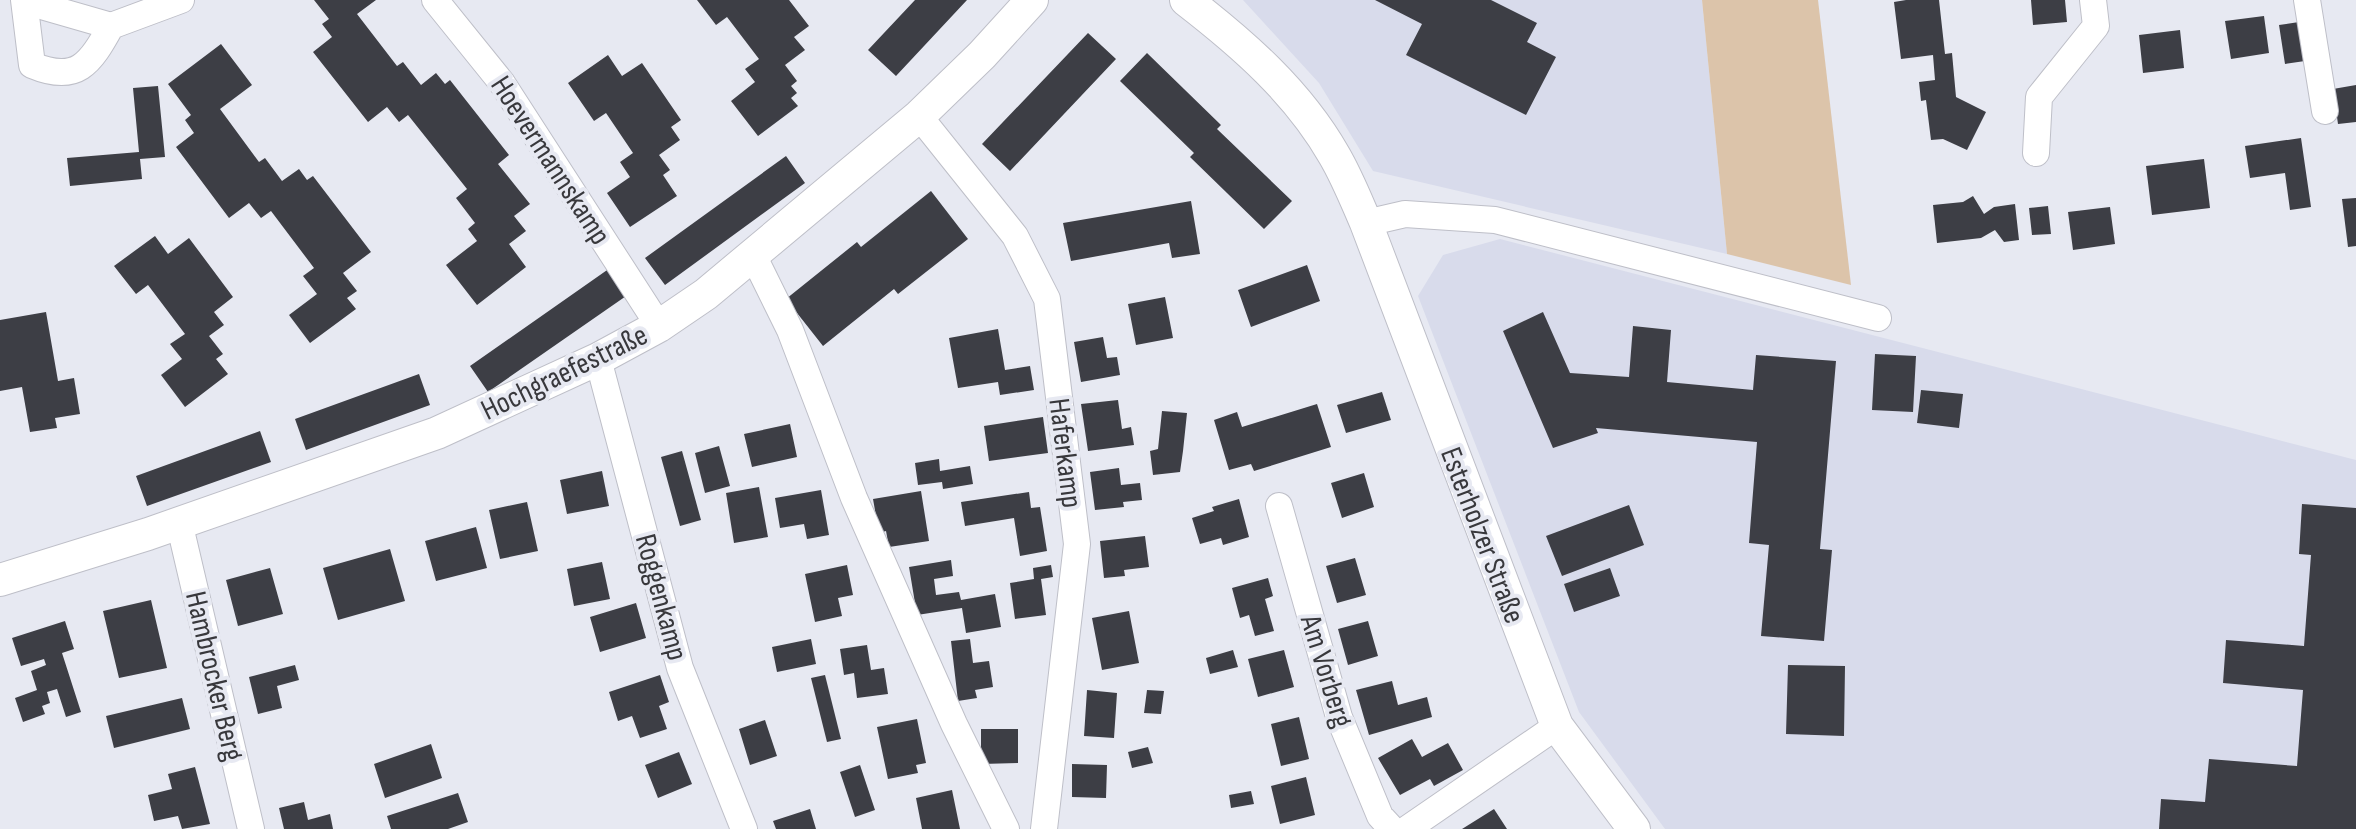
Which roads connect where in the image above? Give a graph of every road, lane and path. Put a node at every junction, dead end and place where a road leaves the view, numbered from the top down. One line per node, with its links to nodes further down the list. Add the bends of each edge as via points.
1 (24, 0): 9 (street, via 32,65 54,74 76,70 97,52)
2 (33, 0): 9 (street)
3 (181, 0): 9 (street)
4 (435, 0): 16 (street, Hoevermannskamp, via 502,83)
5 (1032, 0): 11 (main road, Hochgraefestraße)
6 (1186, 0): 13 (main road, Esterholzer Straße, via 1238,41 1295,98 1334,155)
7 (2093, 0): 12 (street, via 2096,26 2039,97)
8 (2307, 0): 10 (street)
9 (111, 26)
10 (2325, 111)
11 (919, 116): 14 (main road, Hochgraefestraße); 25 (street, Haferkamp, via 1015,236 1047,299 1077,544)
12 (2036, 153)
13 (1366, 223): 15 (street, via 1405,214 1495,220); 21 (main road, Esterholzer Straße)
14 (753, 255): 16 (main road, Hochgraefestraße); 24 (street, via 790,330 866,526)
15 (1878, 318)
16 (659, 326): 17 (main road, Hochgraefestraße)
17 (598, 359): 19 (main road, Hochgraefestraße, via 437,433); 23 (street, Roggenkamp, via 680,668)
18 (1279, 506): 26 (street, Am Vorberg, via 1339,717 1380,816)
19 (179, 522): 20 (main road, Hochgraefestraße); 22 (street, Hambrocker Berg)
20 (0, 580)
21 (1557, 726): 27 (street); 28 (main road, Esterholzer Straße)
22 (251, 829)
23 (744, 829)
24 (1006, 829)
25 (1044, 829)
26 (1392, 829)
27 (1407, 829)
28 (1634, 829)

